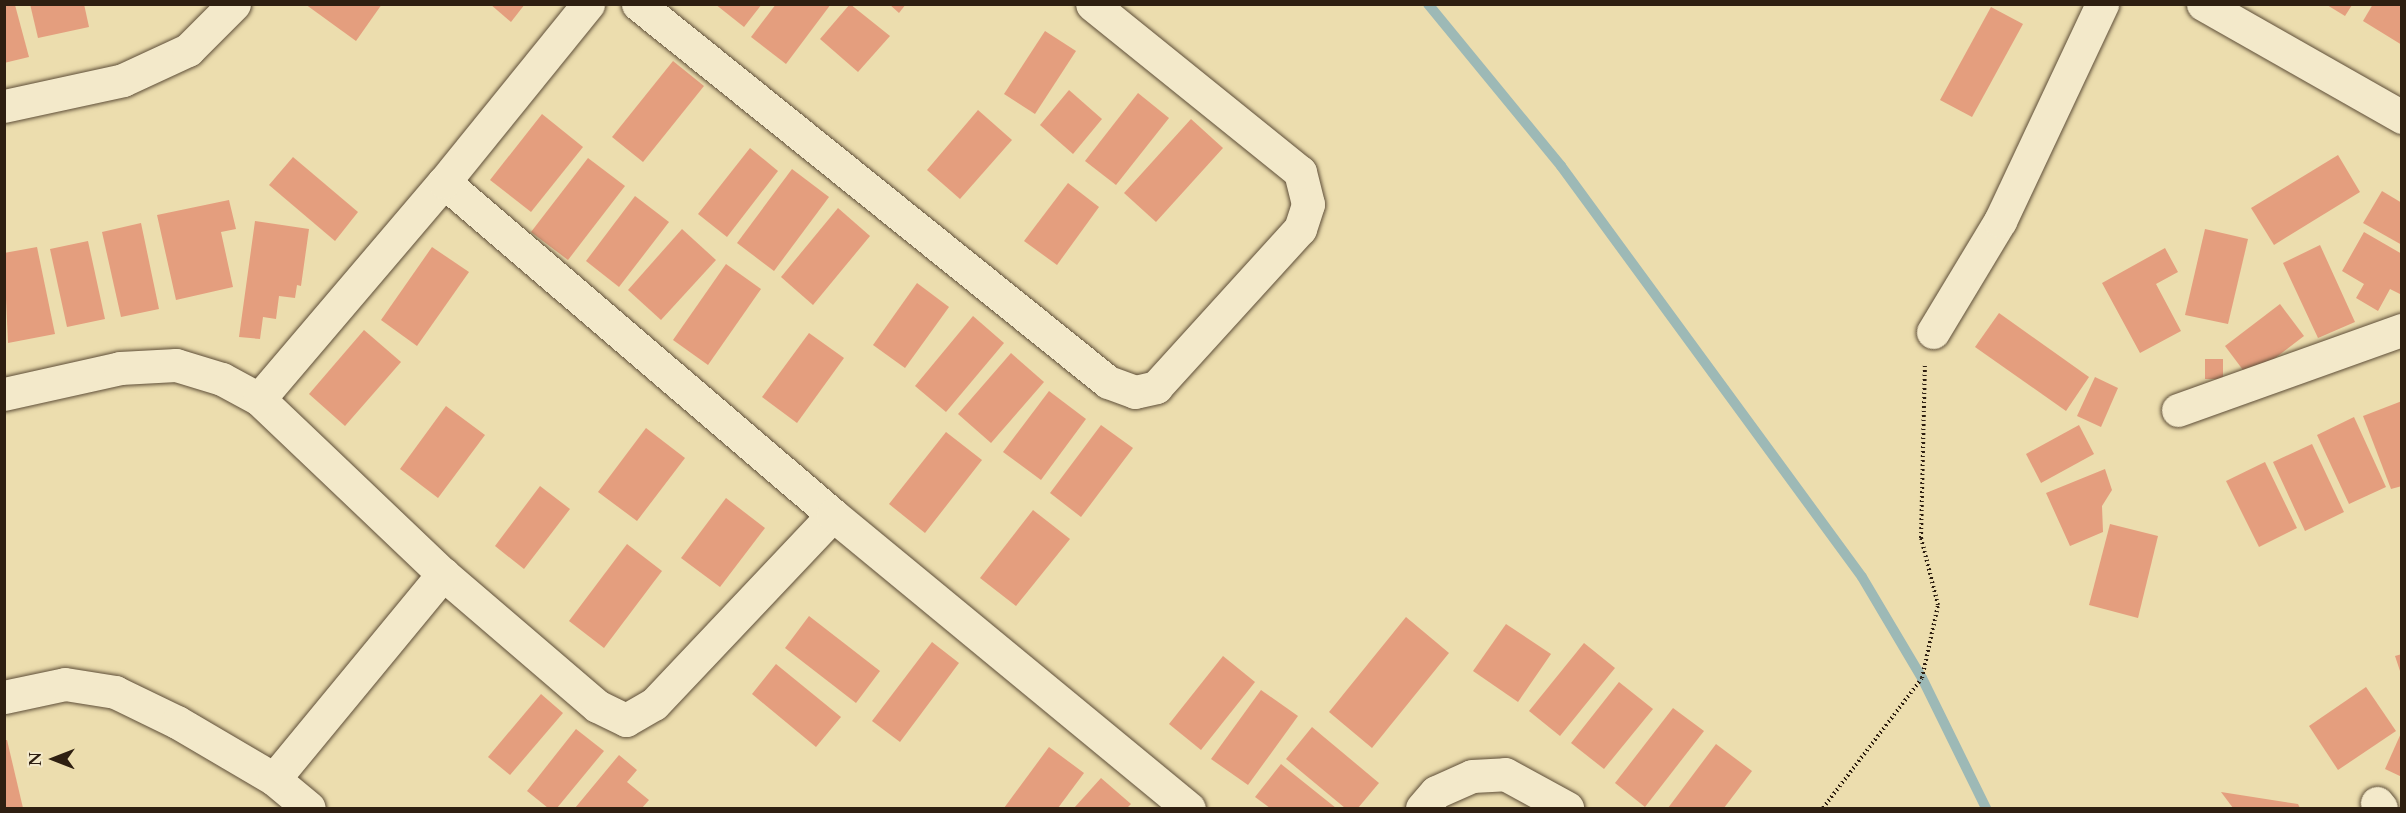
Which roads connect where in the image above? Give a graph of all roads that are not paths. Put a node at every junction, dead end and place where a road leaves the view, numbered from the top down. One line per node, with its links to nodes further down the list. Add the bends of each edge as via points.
1 (234, 4): 7 (street, via 188,50 123,80)
2 (588, 4): 9 (street)
3 (638, 4): 4 (street, via 1108,382 1135,393 1156,387 1300,229 1308,204 1300,172)
4 (1092, 4)
5 (2102, 4): 11 (street, via 2000,221)
6 (2203, 4): 8 (street)
7 (4, 106)
8 (2402, 117)
9 (444, 182): 13 (street); 15 (street)
10 (2402, 330): 14 (street)
11 (1933, 332)
12 (4, 394): 13 (street, via 120,368 176,365 222,379)
13 (259, 399): 16 (street)
14 (2178, 410)
15 (833, 515): 16 (street, via 654,704 626,720 597,706); 20 (street)
16 (442, 574): 18 (street)
17 (4, 697): 18 (street, via 64,684 115,692 177,722)
18 (274, 778): 19 (street)
19 (309, 808)
20 (1189, 808)
21 (1422, 808): 22 (street, via 1436,792 1472,776 1505,774)
22 (1567, 808)

